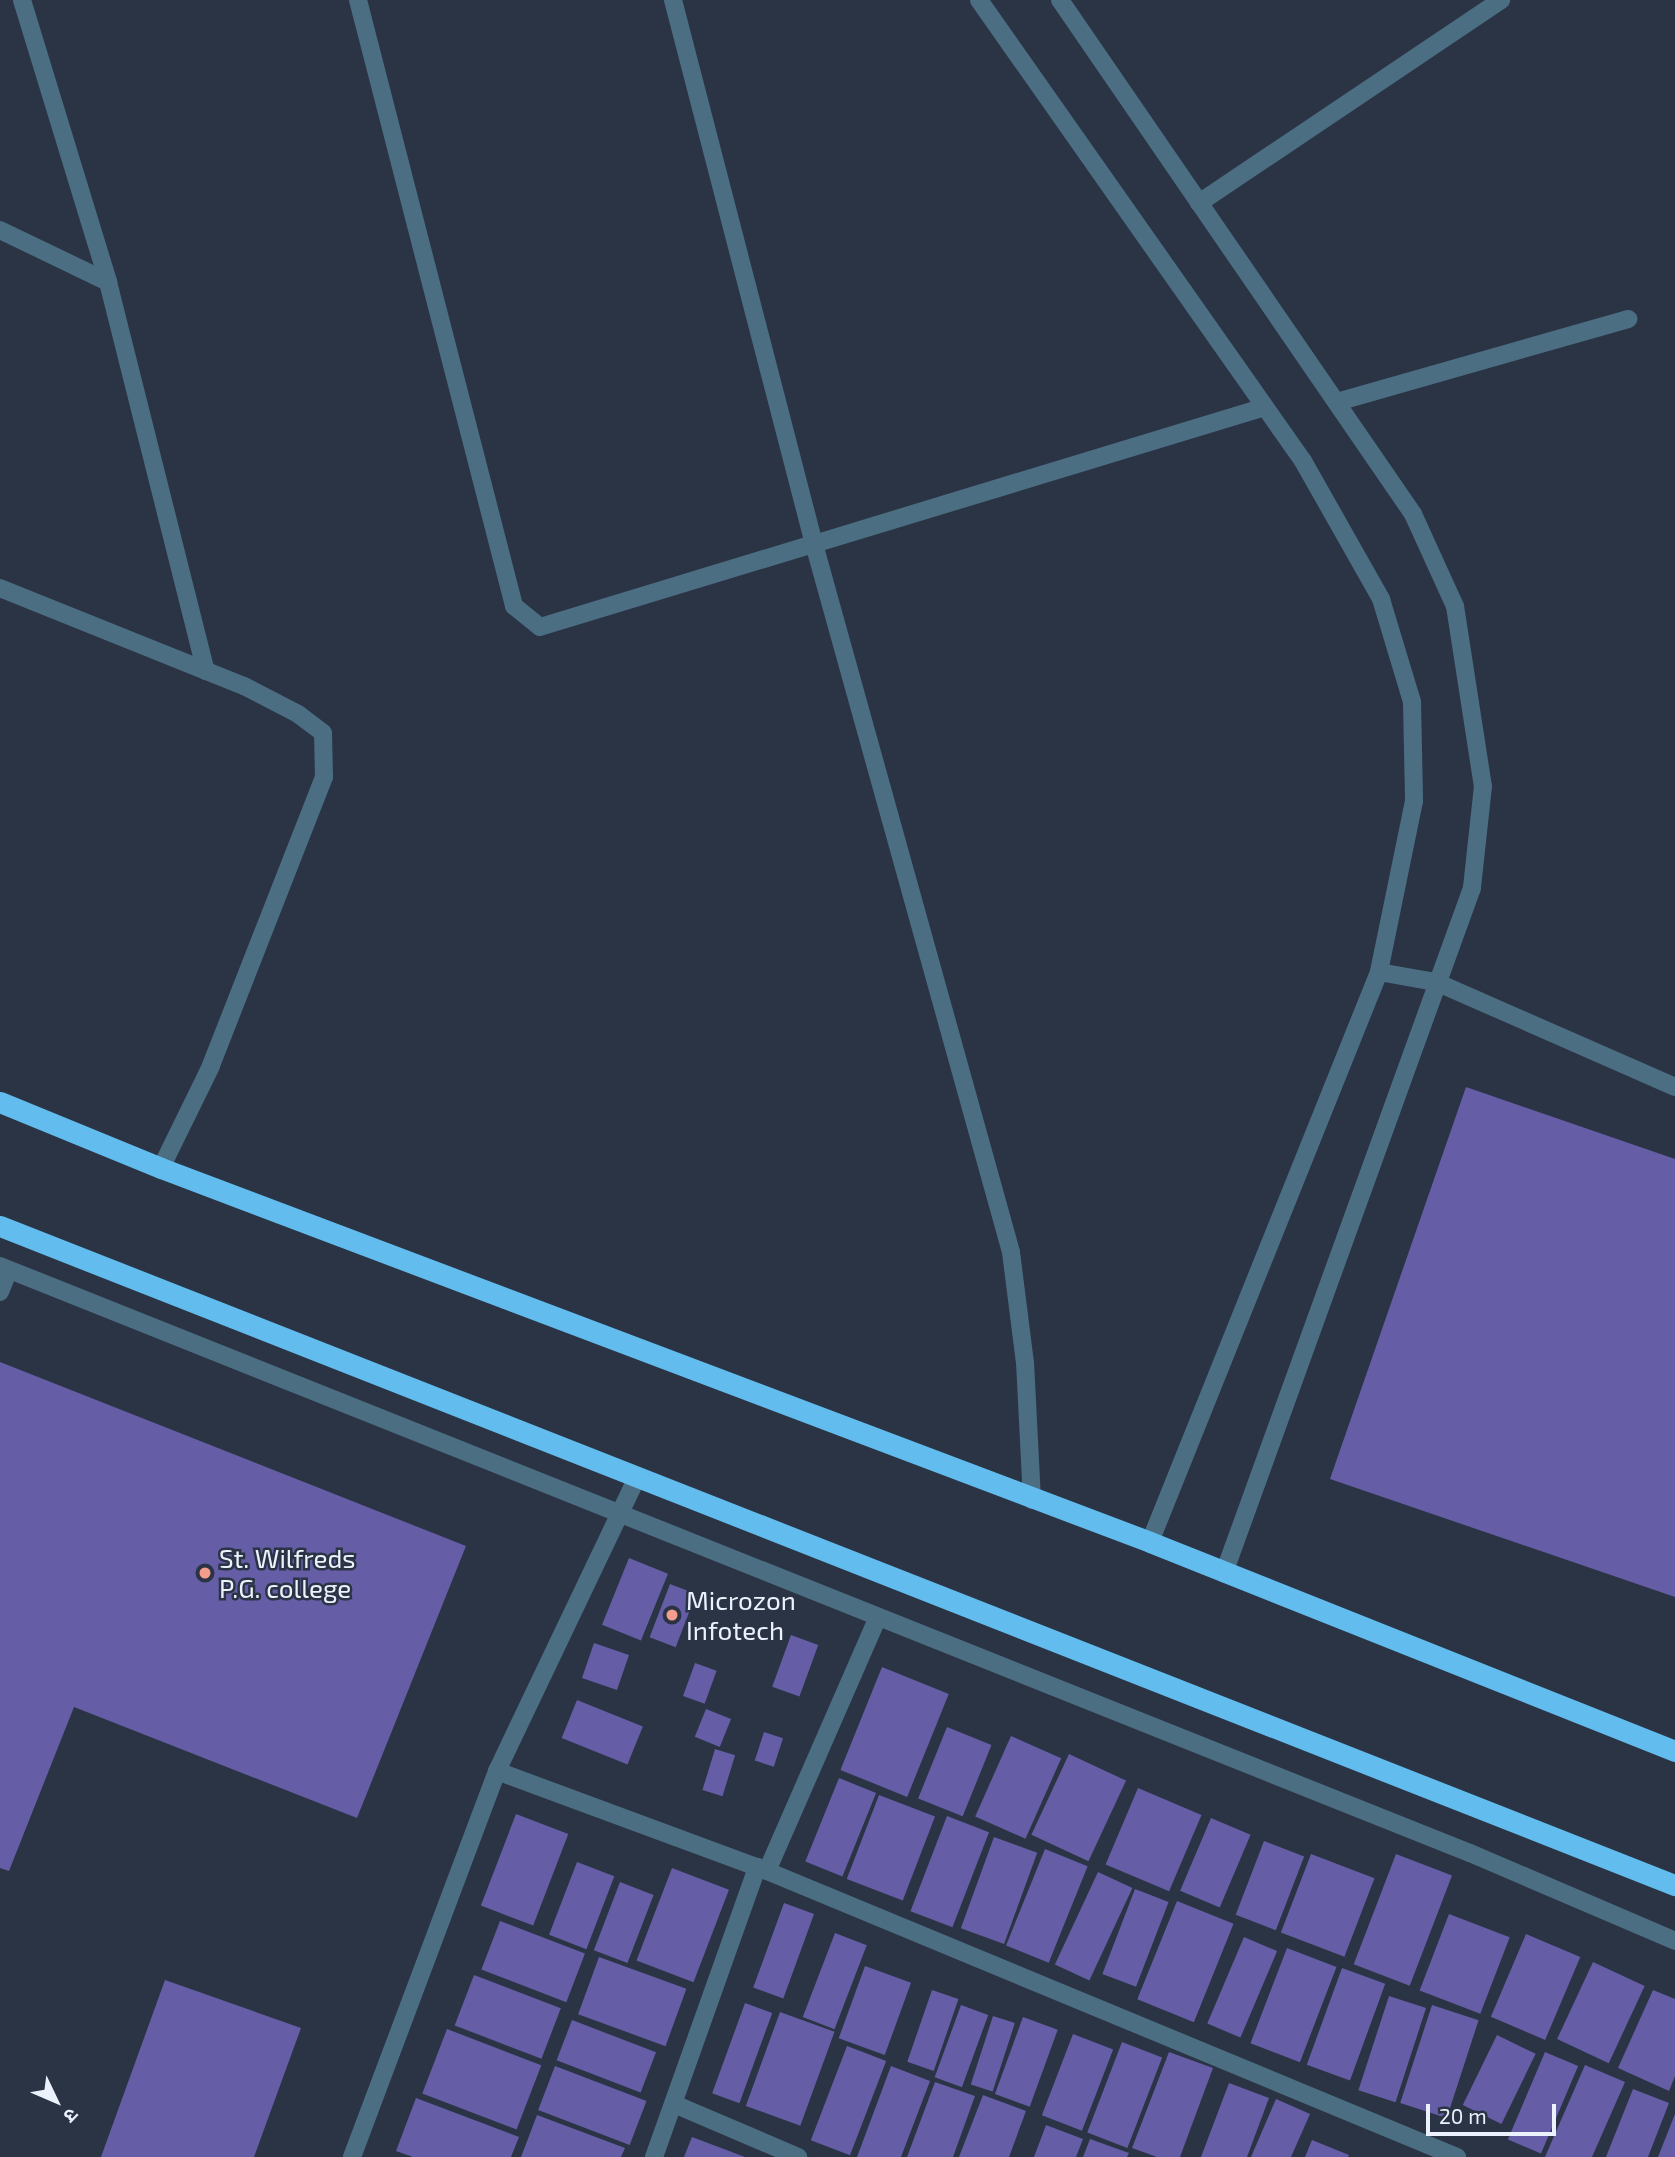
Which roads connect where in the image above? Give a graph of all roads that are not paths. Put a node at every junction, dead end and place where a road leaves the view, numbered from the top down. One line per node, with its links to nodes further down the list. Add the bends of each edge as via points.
1 (22, 0): 9 (street)
2 (358, 0): 13 (street, via 514,606 540,628)
3 (673, 0): 13 (street)
4 (979, 0): 12 (street)
5 (1059, 0): 7 (street)
6 (1501, 0): 7 (street)
7 (1199, 203): 11 (street)
8 (0, 230): 9 (street)
9 (108, 282): 15 (street)
10 (1628, 318): 11 (street)
11 (1337, 402): 17 (street, via 1413,513 1455,606 1470,689 1483,786 1472,888)
12 (1264, 407): 13 (street); 16 (street, via 1303,461 1381,599 1412,702 1413,801)
13 (814, 544): 25 (street, via 1011,1251 1025,1363)
14 (0, 588): 15 (street)
15 (206, 671): 20 (street, via 298,713 323,733 324,776 211,1066)
16 (1379, 972): 17 (street); 27 (street)
17 (1436, 982): 18 (street); 28 (street)
18 (1675, 1087)
19 (0, 1102): 20 (highway)
20 (160, 1168): 25 (highway)
21 (0, 1226): 24 (highway)
22 (5, 1268): 23 (street); 26 (street)
23 (0, 1292)
24 (636, 1479): 26 (street); 33 (highway)
25 (1032, 1500): 27 (highway)
26 (617, 1510): 29 (street); 31 (street)
27 (1150, 1542): 28 (highway)
28 (1224, 1573): 30 (highway)
29 (878, 1616): 32 (street); 34 (street, via 1458,1847)
30 (1675, 1751)
31 (497, 1772): 32 (street); 36 (street)
32 (762, 1869): 35 (street); 39 (street)
33 (1675, 1885)
34 (1675, 1941)
35 (674, 2104): 37 (street); 38 (street)
36 (352, 2157)
37 (654, 2157)
38 (798, 2157)
39 (1457, 2157)

